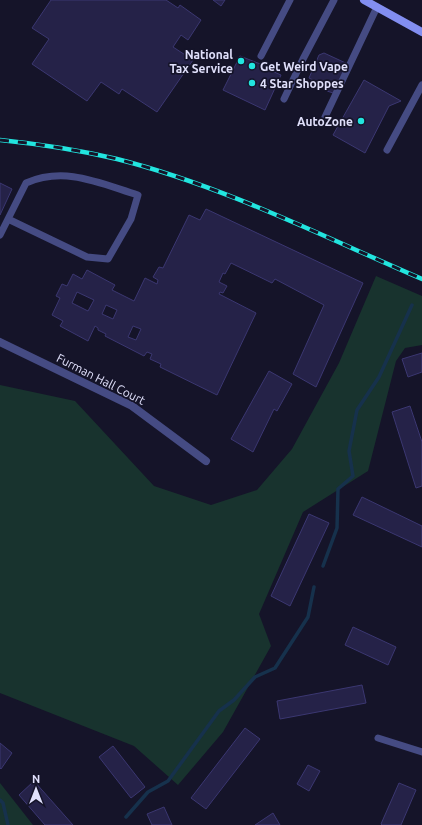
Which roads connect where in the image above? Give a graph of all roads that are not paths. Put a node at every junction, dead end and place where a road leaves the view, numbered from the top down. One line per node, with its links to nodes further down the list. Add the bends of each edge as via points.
1 (290, 0): 6 (lane)
2 (334, 0): 8 (lane)
3 (364, 0): 4 (main road)
4 (377, 7): 5 (main road); 9 (lane)
5 (422, 32)
6 (261, 56)
7 (422, 85): 10 (lane)
8 (284, 99)
9 (325, 117)
10 (387, 150)
11 (8, 219): 11 (lane, via 26,183 41,176 74,175 138,195 131,219 108,259 87,257); 12 (lane)
12 (0, 235)
13 (0, 342): 14 (street, Furman Hall Court, via 132,406)
14 (206, 460)
15 (378, 738): 16 (lane)
16 (422, 752)

